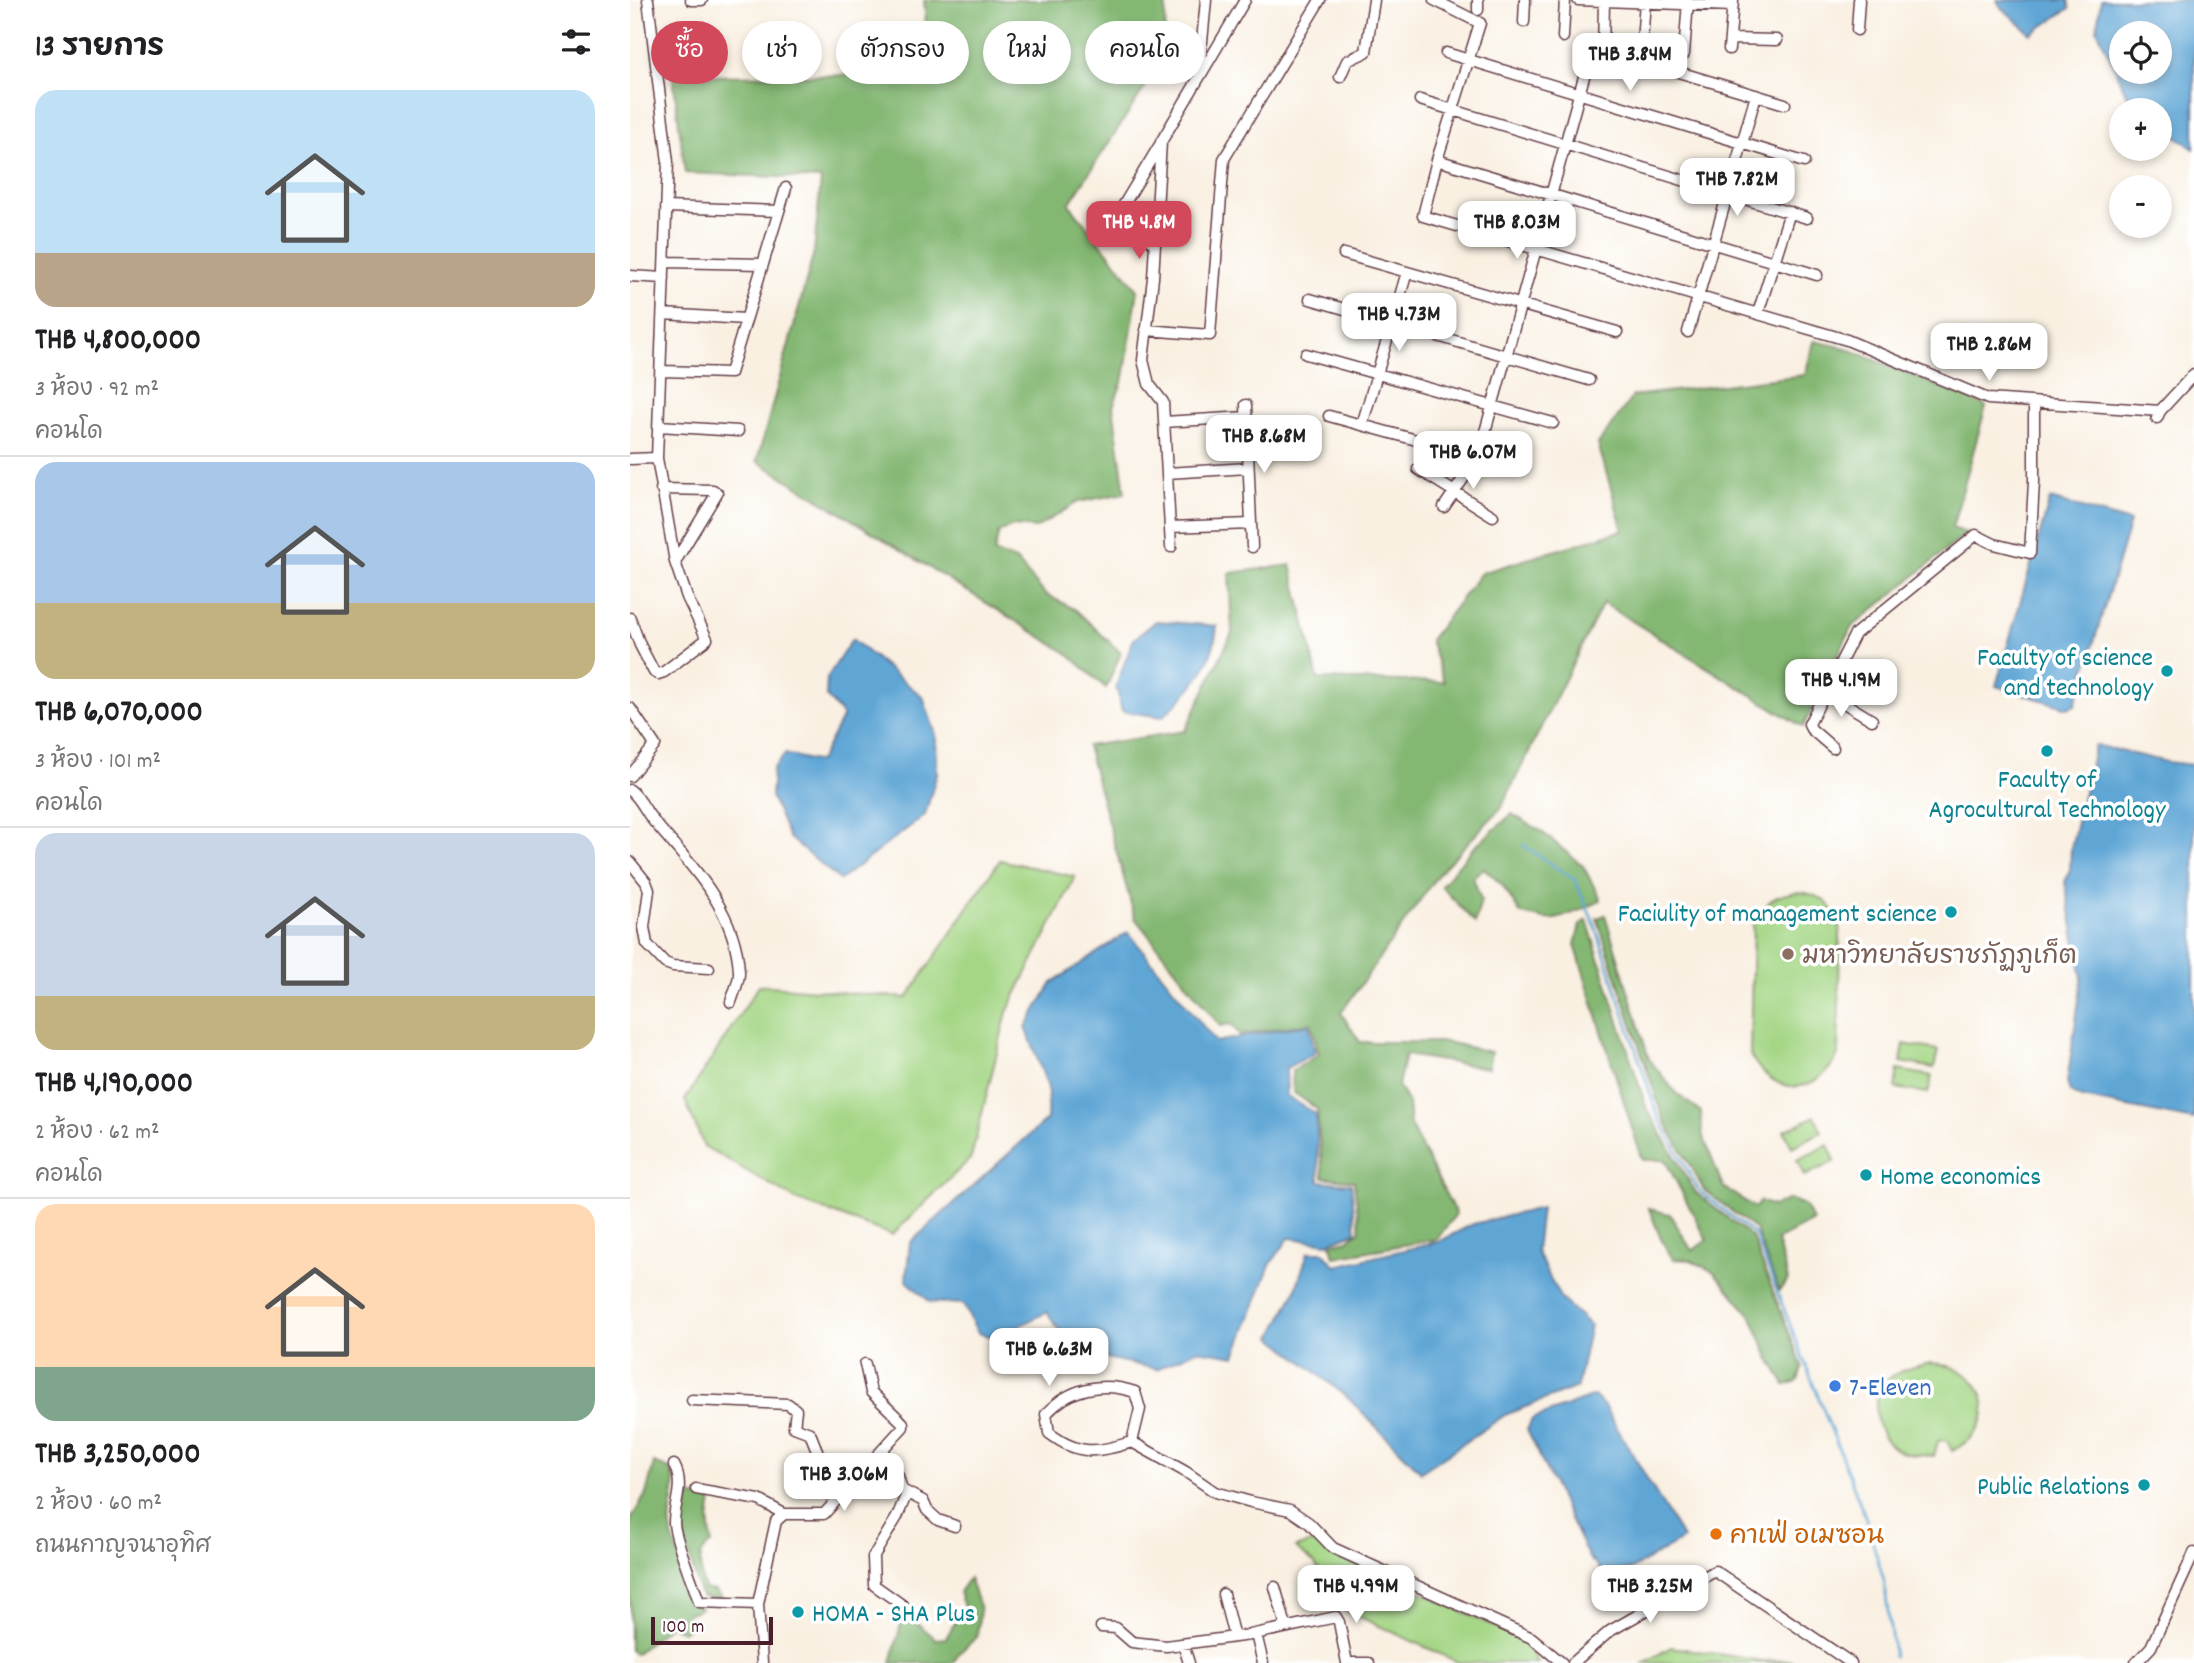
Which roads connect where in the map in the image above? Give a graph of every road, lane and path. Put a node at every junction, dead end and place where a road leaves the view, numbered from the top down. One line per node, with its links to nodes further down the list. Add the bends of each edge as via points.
1 (648, 0): 45 (street, via 668,162)
2 (691, 0): 3 (street)
3 (702, 0)
4 (1206, 0): 17 (street)
5 (1245, 0): 27 (street)
6 (1320, 0): 67 (street, via 1224,159 1210,335)
7 (1374, 0): 30 (street, via 1366,52 1348,61)
8 (1434, 0): 26 (street, via 1480,23)
9 (1525, 0): 18 (street)
10 (1565, 0): 20 (street)
11 (1578, 0): 13 (street)
12 (1859, 0): 19 (street)
13 (1604, 1): 14 (street); 24 (street)
14 (1644, 2): 15 (street); 25 (street)
15 (1687, 3): 16 (street); 23 (street)
16 (1732, 3): 21 (street, via 1730,44)
17 (1204, 22)
18 (1524, 22)
19 (1857, 30)
20 (1563, 37)
21 (1777, 40)
22 (1446, 53): 26 (street)
23 (1684, 54)
24 (1603, 57)
25 (1642, 57)
26 (1468, 60): 32 (street); 36 (street)
27 (1204, 70)
28 (1675, 71): 33 (street)
29 (1586, 73): 32 (street)
30 (1340, 77)
31 (1195, 84): 37 (street)
32 (1580, 95): 38 (street); 39 (street)
33 (1756, 95): 35 (street); 38 (street)
34 (1420, 100): 36 (street)
35 (1785, 104)
36 (1453, 110): 39 (street); 40 (street)
37 (1161, 142): 50 (street); 50 (street, via 1123,206)
38 (1742, 143): 41 (street); 43 (street)
39 (1565, 144): 43 (street); 44 (street)
40 (1437, 160): 44 (street); 51 (street, via 1423,216)
41 (1804, 162)
42 (786, 188): 46 (street)
43 (1728, 193): 47 (street); 49 (street)
44 (1551, 195): 49 (street); 51 (street)
45 (666, 207): 46 (street); 54 (street)
46 (778, 211): 55 (street)
47 (1790, 212): 48 (street); 53 (street)
48 (1807, 218)
49 (1714, 243): 53 (street); 60 (street)
50 (1155, 246): 67 (street)
51 (1536, 249): 60 (street); 62 (street)
52 (1345, 254): 56 (street)
53 (1775, 261): 57 (street); 63 (street)
54 (665, 262): 55 (street); 59 (street)
55 (762, 264): 65 (street)
56 (1407, 272): 62 (street); 66 (street)
57 (1817, 275)
58 (630, 276): 59 (street)
59 (664, 278): 64 (street)
60 (1699, 297): 63 (street); 69 (street)
61 (1310, 299): 66 (street)
62 (1521, 305): 68 (street); 71 (street)
63 (1758, 313): 76 (street, via 1847,340 1987,399)
64 (663, 314): 65 (street); 72 (street)
65 (745, 319): 72 (street, via 730,373)
66 (1392, 324): 71 (street); 73 (street)
67 (1146, 330): 81 (street, via 1143,360 1149,384 1163,402)
68 (1617, 332)
69 (1688, 332)
70 (1306, 354): 73 (street)
71 (1506, 357): 75 (street); 78 (street)
72 (662, 371): 84 (street)
73 (1377, 374): 78 (street); 83 (street)
74 (2194, 374): 76 (street, via 2159,414)
75 (1589, 380)
76 (2034, 403): 103 (street, via 2030,553 1976,535 1855,634)
77 (1246, 405): 79 (street)
78 (1492, 407): 82 (street); 86 (street)
79 (1246, 416): 81 (street); 89 (street)
80 (1329, 416): 83 (street)
81 (1164, 422): 92 (street)
82 (1553, 423)
83 (1362, 425): 86 (street)
84 (659, 426): 85 (street); 87 (street)
85 (738, 431)
86 (1478, 457): 91 (street); 94 (street)
87 (657, 458): 88 (street); 93 (street)
88 (630, 459)
89 (1248, 468): 92 (street); 97 (street)
90 (1418, 469): 94 (street)
91 (1522, 469)
92 (1167, 473): 98 (street)
93 (661, 489): 101 (street); 101 (street, via 717,493)
94 (1454, 491): 95 (street); 96 (street)
95 (1444, 507)
96 (1493, 516)
97 (1251, 524): 98 (street); 100 (street)
98 (1170, 527): 99 (street)
99 (1171, 547)
100 (1252, 547)
101 (675, 562): 102 (street, via 707,639 658,674 639,645)
102 (630, 618)
103 (1826, 692): 105 (street); 106 (street, via 1809,728)
104 (630, 708): 107 (street, via 654,744)
105 (1872, 720)
106 (1833, 748)
107 (630, 776)
108 (630, 790): 111 (street, via 720,904 740,973)
109 (630, 862): 110 (street, via 649,890 644,927 647,944 673,967)
110 (709, 968)
111 (731, 1002)
112 (865, 1364): 115 (street, via 871,1392 903,1425)
113 (692, 1400): 117 (street, via 788,1404 796,1410 794,1427 810,1433 825,1471)
114 (1132, 1442): 114 (street, via 1140,1409 1135,1392 1116,1385 1060,1398 1046,1414 1049,1433 1079,1451); 137 (street, via 1215,1492 1290,1510 1333,1548 1532,1638)
115 (882, 1452): 117 (street); 119 (street, via 898,1476 901,1490)
116 (674, 1465): 125 (street, via 680,1492 674,1525 699,1602)
117 (848, 1485): 120 (street, via 824,1514)
118 (696, 1489): 120 (street, via 759,1500)
119 (907, 1493): 121 (street, via 923,1502 938,1520); 126 (street, via 872,1565 874,1585)
120 (784, 1514): 125 (street, via 776,1521)
121 (955, 1526)
122 (2194, 1553): 140 (street, via 2151,1647)
123 (1275, 1587): 127 (street)
124 (1223, 1594): 130 (street)
125 (758, 1604): 132 (street)
126 (905, 1607)
127 (1286, 1626): 129 (street); 135 (street, via 1336,1617)
128 (1101, 1627): 131 (street, via 1116,1628 1127,1640 1145,1646)
129 (1256, 1634): 130 (street); 134 (street)
130 (1234, 1637): 131 (street)
131 (1183, 1644): 133 (street)
132 (762, 1663)
133 (1189, 1663)
134 (1263, 1663)
135 (1350, 1663): 136 (street)
136 (1369, 1663)
137 (1562, 1663)
138 (1573, 1663): 139 (street, via 1610,1631 1716,1571)
139 (1851, 1663)
140 (2136, 1663)

